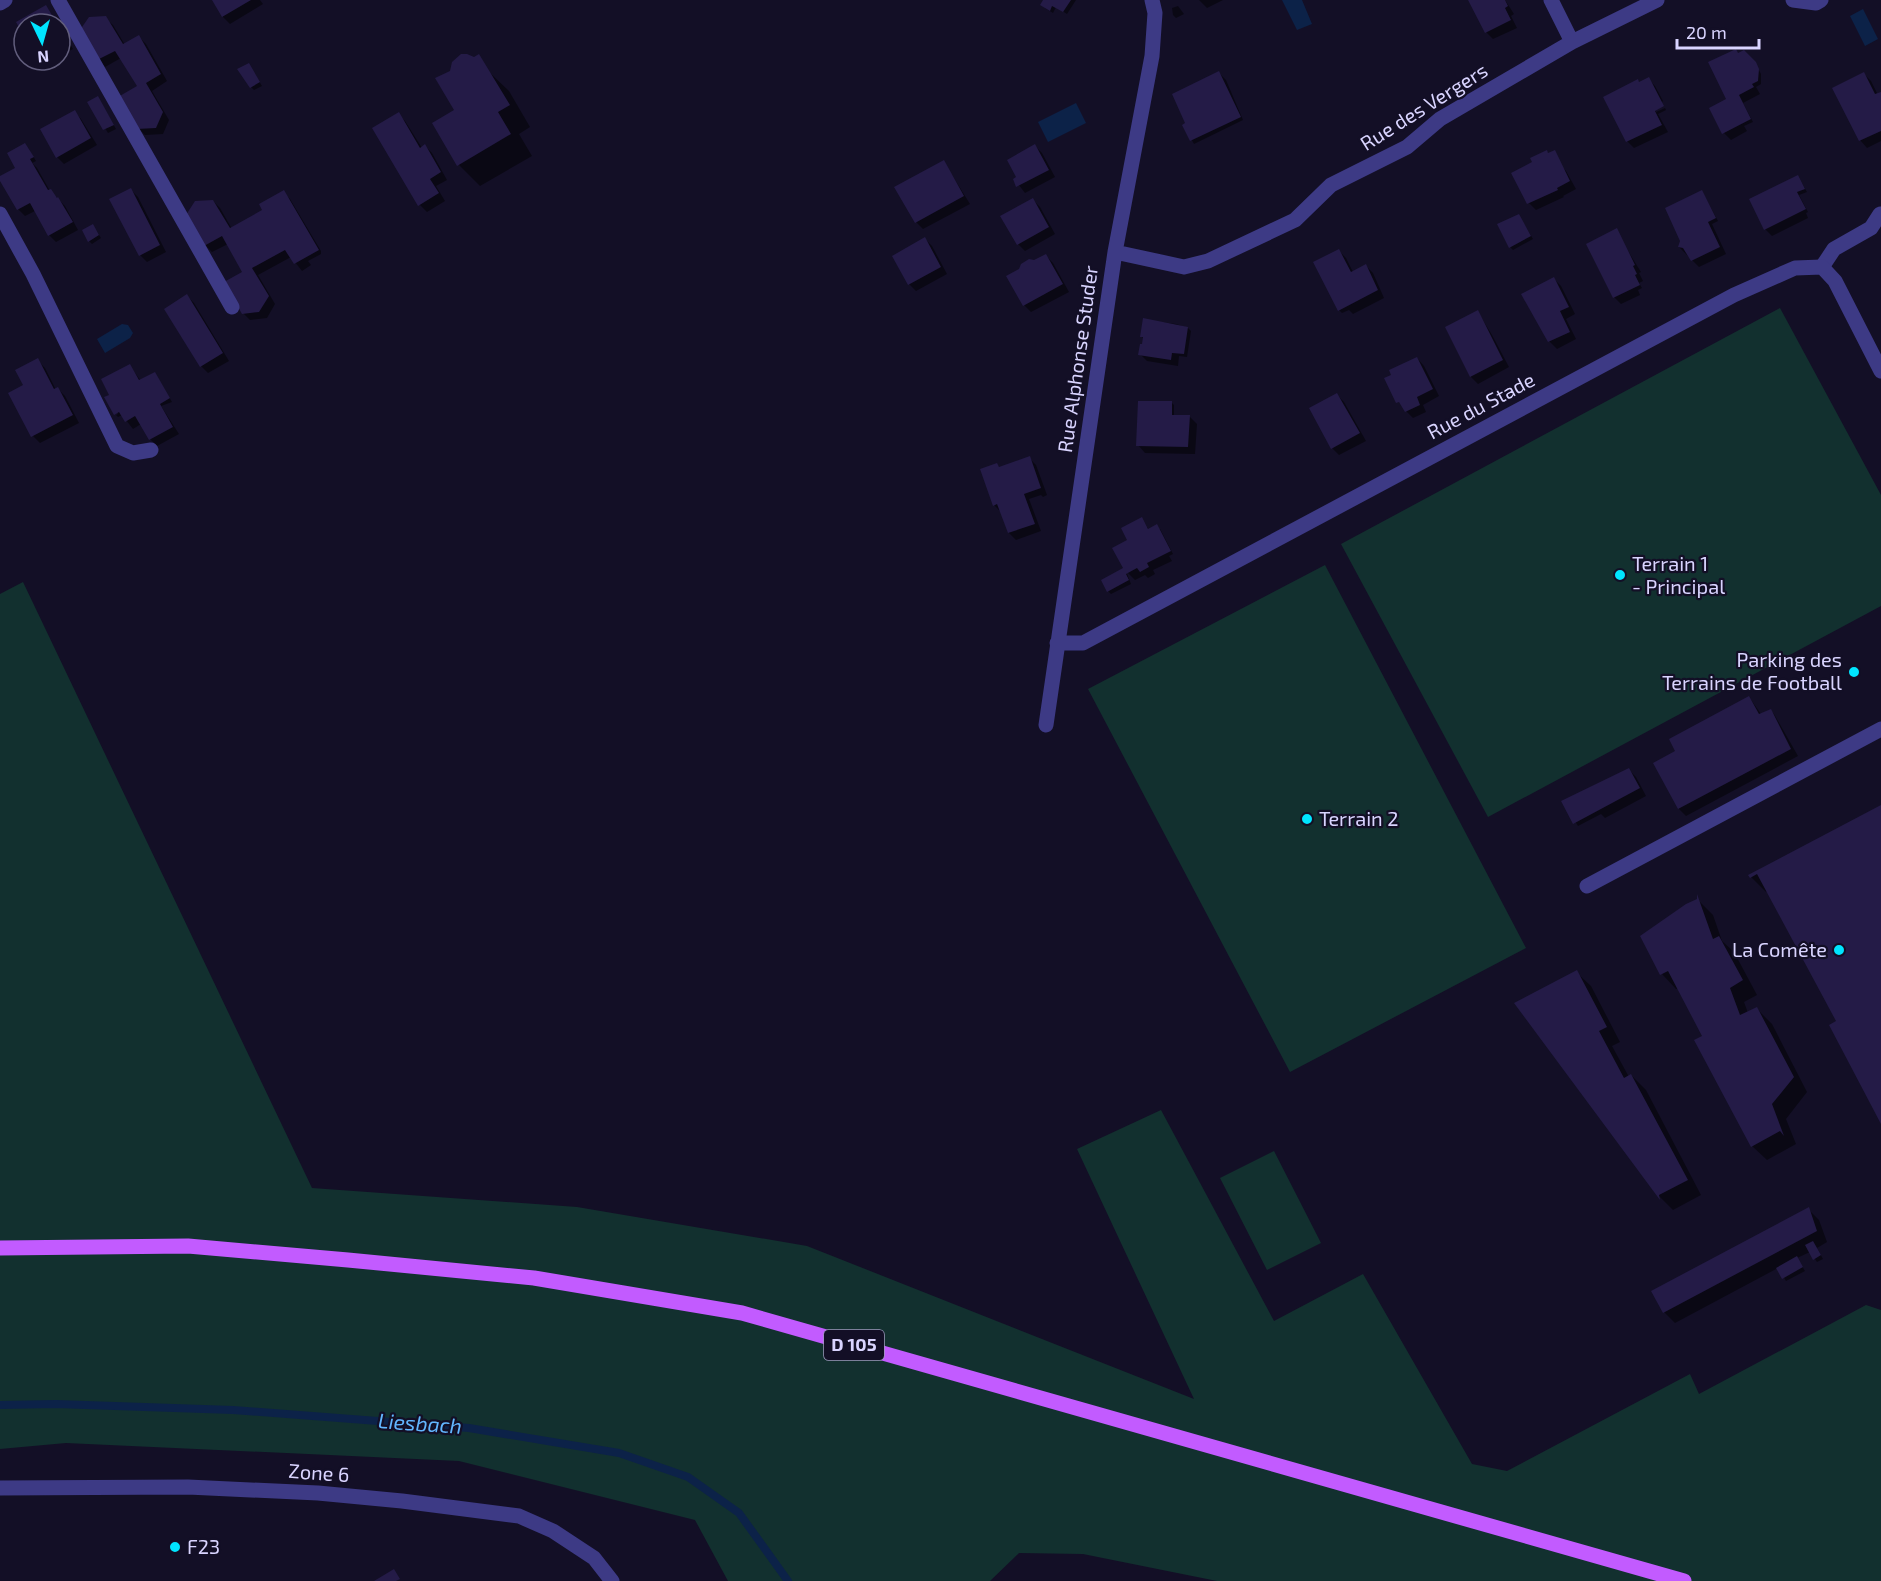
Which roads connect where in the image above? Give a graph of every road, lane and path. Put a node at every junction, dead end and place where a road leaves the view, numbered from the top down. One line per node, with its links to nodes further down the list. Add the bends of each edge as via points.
1 (5, 0): 8 (street)
2 (58, 0): 14 (street)
3 (1152, 0): 12 (street, Rue Alphonse Studer, via 1152,56)
4 (1551, 0): 9 (street)
5 (1657, 0): 9 (street, Rue des Vergers)
6 (1793, 0): 7 (street)
7 (1821, 0)
8 (0, 3)
9 (1572, 42): 12 (street, Rue des Vergers, via 1440,119 1407,147 1331,185 1295,220 1208,261 1184,267)
10 (0, 214): 16 (street, via 117,446 133,453)
11 (1880, 214): 13 (street, via 1870,228 1834,249)
12 (1115, 252): 17 (street, Rue Alphonse Studer)
13 (1822, 267): 15 (street, via 1835,281); 17 (street, Rue du Stade, via 1795,268 1734,295 1083,643)
14 (232, 307)
15 (1881, 371)
16 (150, 450)
17 (1057, 643): 18 (street, Rue Alphonse Studer)
18 (1046, 725)
19 (1881, 729): 20 (street)
20 (1587, 886)
21 (0, 1248): 24 (main road, D 105, via 188,1246 348,1260 534,1278 742,1313)
22 (0, 1488): 23 (street, Zone 6, via 189,1487 318,1493 519,1516 553,1531 594,1558)
23 (612, 1581)
24 (1684, 1581)

